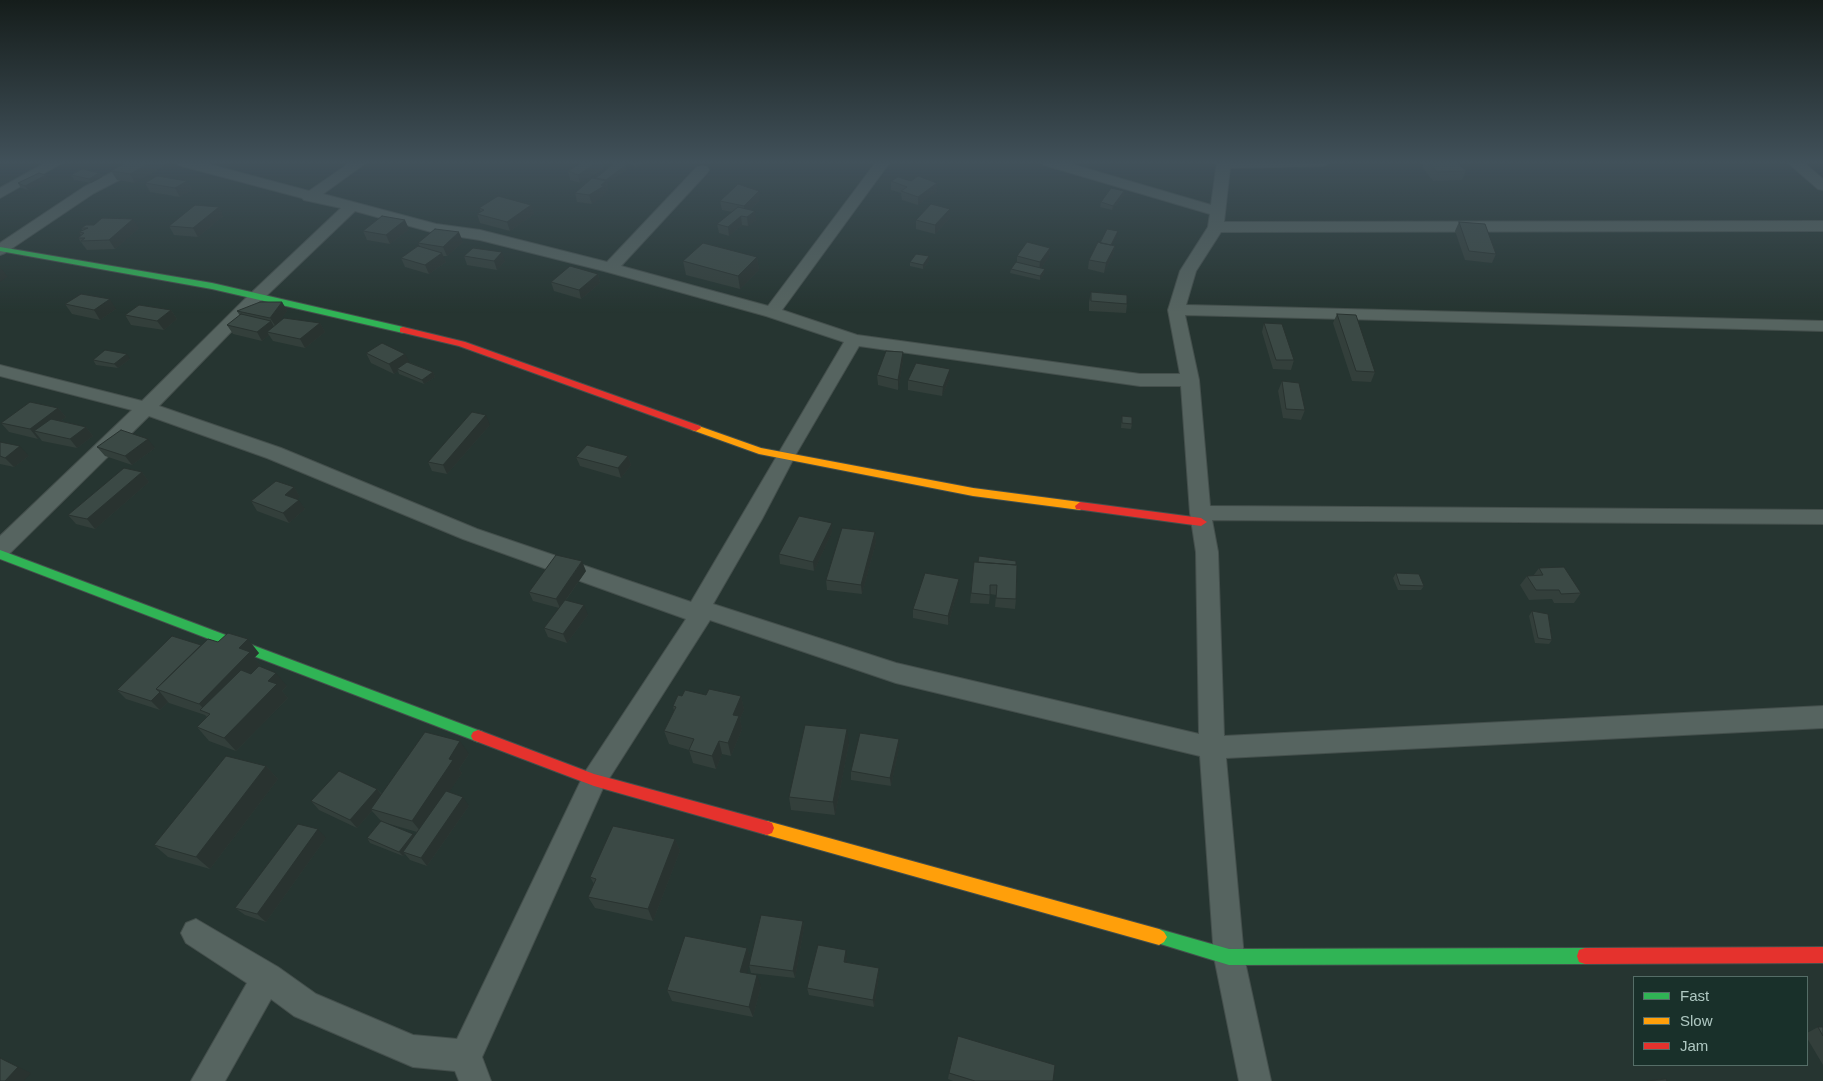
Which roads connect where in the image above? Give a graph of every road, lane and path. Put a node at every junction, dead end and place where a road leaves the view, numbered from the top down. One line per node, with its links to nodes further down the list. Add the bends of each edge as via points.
1 (56, 212): 10 (street)
2 (345, 212): 12 (street)
3 (376, 212): 11 (street)
4 (662, 212): 11 (street)
5 (846, 212): 14 (street)
6 (1195, 212): 8 (street)
7 (1218, 212): 8 (street)
8 (1217, 220): 9 (street); 13 (street, via 1188,271)
9 (1823, 226)
10 (1, 249): 12 (street, via 212,286)
11 (610, 268): 14 (street)
12 (256, 297): 19 (street); 20 (street, via 462,344 759,451)
13 (1176, 310): 15 (street); 18 (street)
14 (772, 312): 16 (street)
15 (1823, 326)
16 (854, 340): 18 (street, via 1140,380); 20 (street)
17 (0, 370): 19 (street)
18 (1190, 380): 21 (street)
19 (146, 408): 23 (street); 25 (street, via 274,453 470,534)
20 (786, 454): 21 (street, via 973,492); 25 (street)
21 (1201, 517): 22 (street); 27 (street, via 1207,552)
22 (1823, 517)
23 (0, 549)
24 (0, 554): 28 (street)
25 (700, 611): 27 (street, via 896,673); 28 (street)
26 (1823, 717): 27 (street)
27 (1212, 748): 31 (street)
28 (594, 780): 31 (street); 33 (street)
29 (196, 934): 32 (street)
30 (1823, 956): 31 (street)
31 (1229, 957): 35 (street)
32 (267, 978): 33 (street, via 305,1005 413,1051); 34 (street)
33 (471, 1069)
34 (206, 1081)
35 (1255, 1081)

